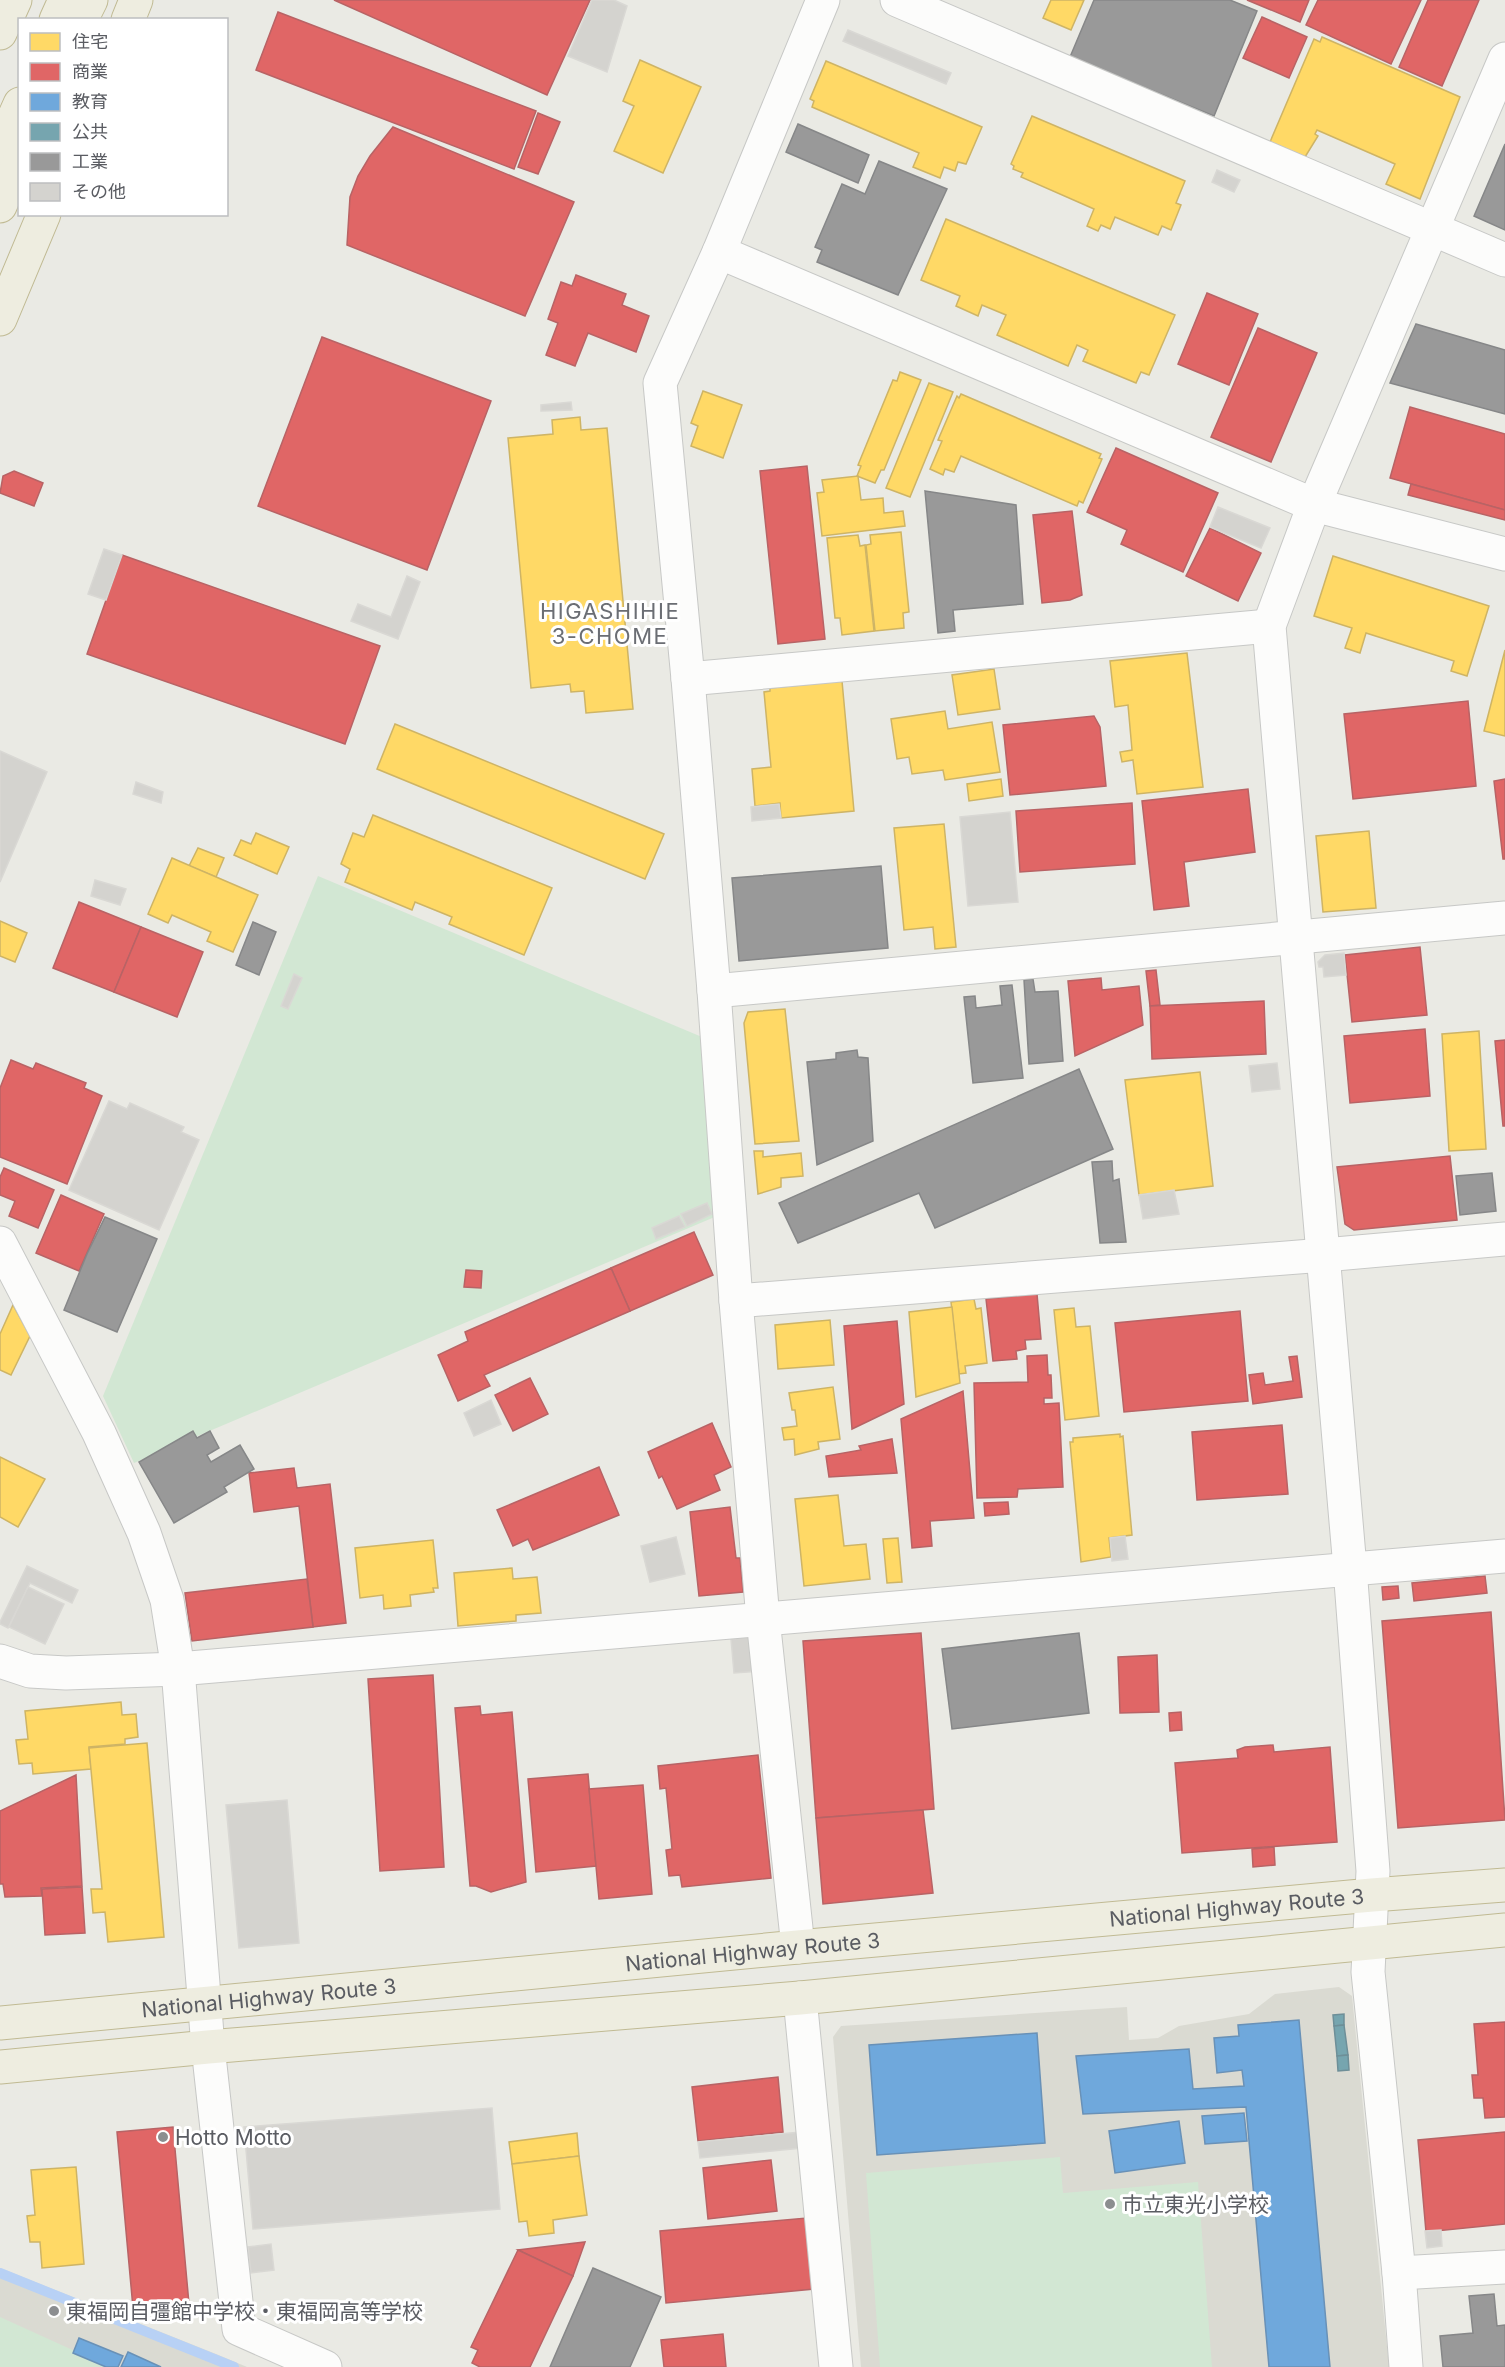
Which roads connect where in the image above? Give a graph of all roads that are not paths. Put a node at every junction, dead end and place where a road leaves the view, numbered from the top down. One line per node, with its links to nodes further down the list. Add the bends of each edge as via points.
1 (15, 0): 10 (highway)
2 (65, 0): 7 (highway)
3 (91, 0): 8 (highway)
4 (136, 0): 9 (highway)
5 (823, 0): 18 (street)
6 (897, 0): 17 (street)
7 (57, 18)
8 (82, 18)
9 (129, 18)
10 (0, 33)
11 (1505, 59): 17 (street)
12 (18, 108): 13 (highway)
13 (0, 149)
14 (18, 165): 15 (highway)
15 (0, 206)
16 (43, 216): 20 (highway)
17 (1433, 229): 19 (street); 21 (street)
18 (719, 252): 21 (street); 24 (street, via 660,383)
19 (1505, 260)
20 (0, 319)
21 (1314, 505): 22 (street); 23 (street)
22 (1505, 554)
23 (1269, 626): 24 (street); 26 (street)
24 (688, 679): 27 (street)
25 (1505, 918): 26 (street)
26 (1296, 937): 27 (street); 30 (street)
27 (714, 991): 31 (street)
28 (1505, 1239): 30 (street)
29 (0, 1243): 36 (street, via 99,1433 144,1533 167,1600)
30 (1324, 1255): 31 (street); 33 (street)
31 (736, 1301): 34 (street)
32 (1505, 1556): 33 (street)
33 (1350, 1568): 34 (street); 37 (street)
34 (764, 1619): 36 (street); 41 (street)
35 (0, 1661): 36 (street, via 30,1671 66,1673)
36 (178, 1669): 43 (street)
37 (1373, 1883): 38 (highway, National Highway Route 3); 40 (street); 41 (highway, National Highway Route 3)
38 (1505, 1885)
39 (1505, 1930): 40 (highway)
40 (1370, 1944): 42 (highway); 48 (street, via 1368,1972)
41 (798, 1947): 43 (highway, National Highway Route 3)
42 (800, 1998): 45 (highway); 50 (street)
43 (205, 2002): 44 (highway, National Highway Route 3); 45 (street)
44 (0, 2023)
45 (208, 2047): 46 (highway); 49 (street, via 239,2329)
46 (0, 2067)
47 (1505, 2267): 48 (street)
48 (1399, 2273): 51 (street)
49 (325, 2367)
50 (836, 2367)
51 (1406, 2367)

